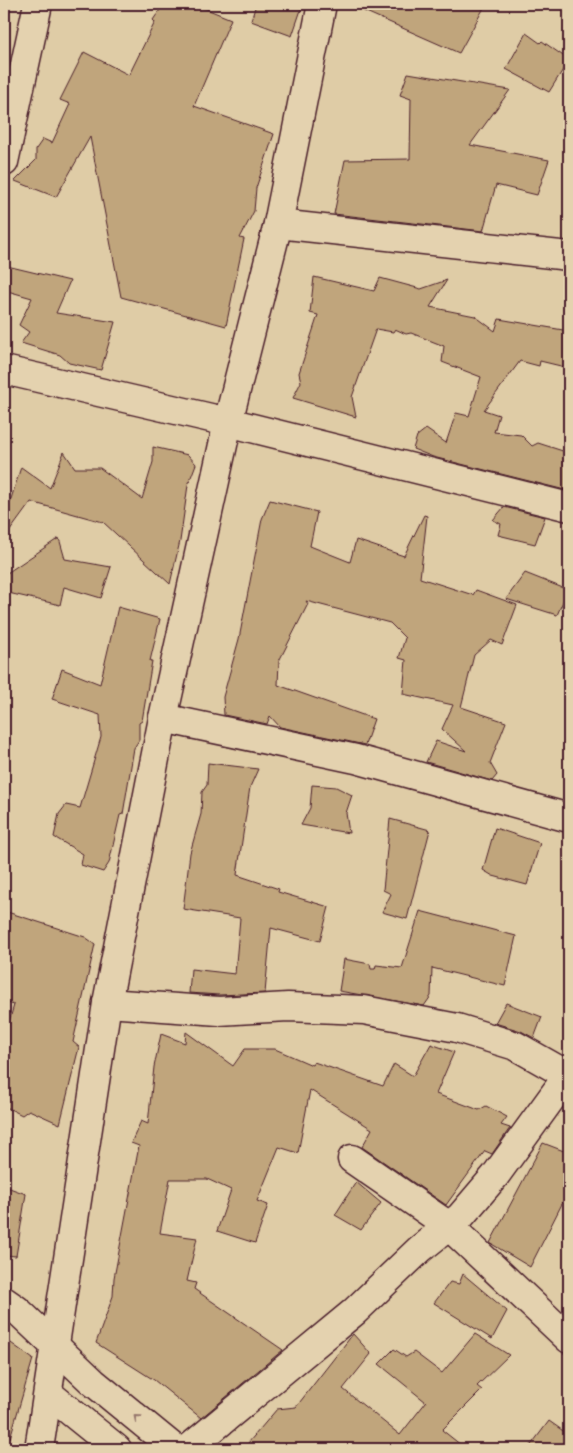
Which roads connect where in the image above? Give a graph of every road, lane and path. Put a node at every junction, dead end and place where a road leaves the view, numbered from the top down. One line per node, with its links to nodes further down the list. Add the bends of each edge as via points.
1 (38, 4): 3 (street)
2 (322, 4): 5 (street)
3 (8, 130): 4 (street)
4 (4, 162)
5 (278, 224): 6 (street); 8 (street)
6 (569, 256)
7 (4, 370): 8 (street)
8 (228, 422): 9 (street); 10 (street)
9 (569, 507)
10 (163, 718): 11 (street, via 356,759); 12 (street)
11 (569, 818)
12 (107, 1003): 13 (street, via 219,1011 288,1007 364,1010 457,1028 516,1046); 18 (street)
13 (569, 1075): 15 (street, via 495,1176)
14 (352, 1159): 15 (street)
15 (449, 1226): 17 (street); 23 (street, via 354,1312)
16 (4, 1301): 18 (street)
17 (569, 1339)
18 (56, 1346): 19 (street); 22 (street, one-way to 18, via 93,1382)
19 (49, 1394): 20 (street); 21 (street)
20 (39, 1449)
21 (117, 1449)
22 (175, 1449)
23 (188, 1449)

